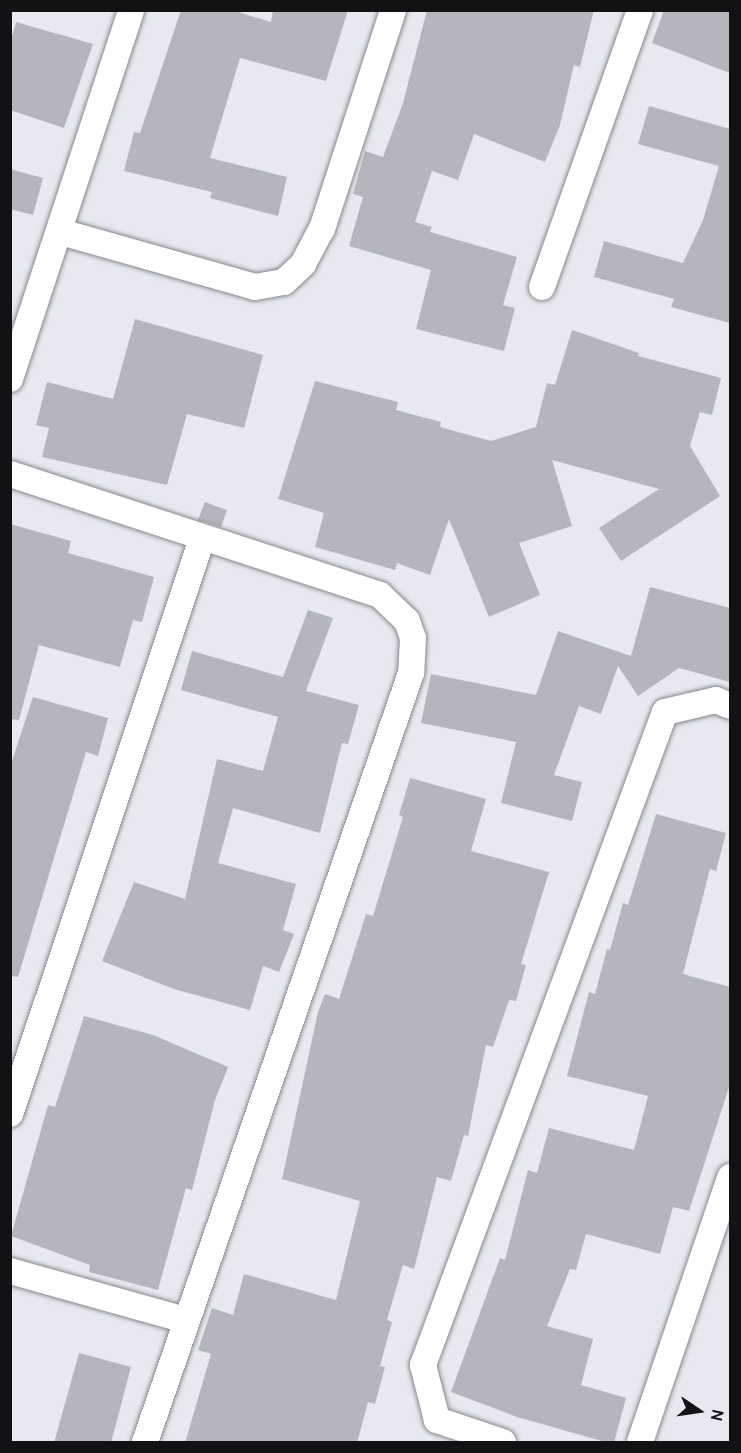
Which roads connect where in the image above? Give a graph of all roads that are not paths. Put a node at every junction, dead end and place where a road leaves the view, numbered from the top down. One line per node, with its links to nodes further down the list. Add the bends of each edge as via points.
1 (131, 10): 4 (street)
2 (393, 10): 4 (street, via 322,229 303,264 284,282 255,287)
3 (640, 10): 5 (street)
4 (61, 232): 6 (street)
5 (542, 287)
6 (10, 379)
7 (10, 474): 8 (street)
8 (202, 539): 10 (street); 13 (street, via 380,595 407,621 413,638 411,673)
9 (730, 706): 15 (street, via 716,700 665,712 423,1365 437,1419)
10 (10, 1114)
11 (730, 1177): 16 (street)
12 (10, 1271): 13 (street)
13 (186, 1320): 14 (street)
14 (145, 1443)
15 (503, 1443)
16 (640, 1443)

